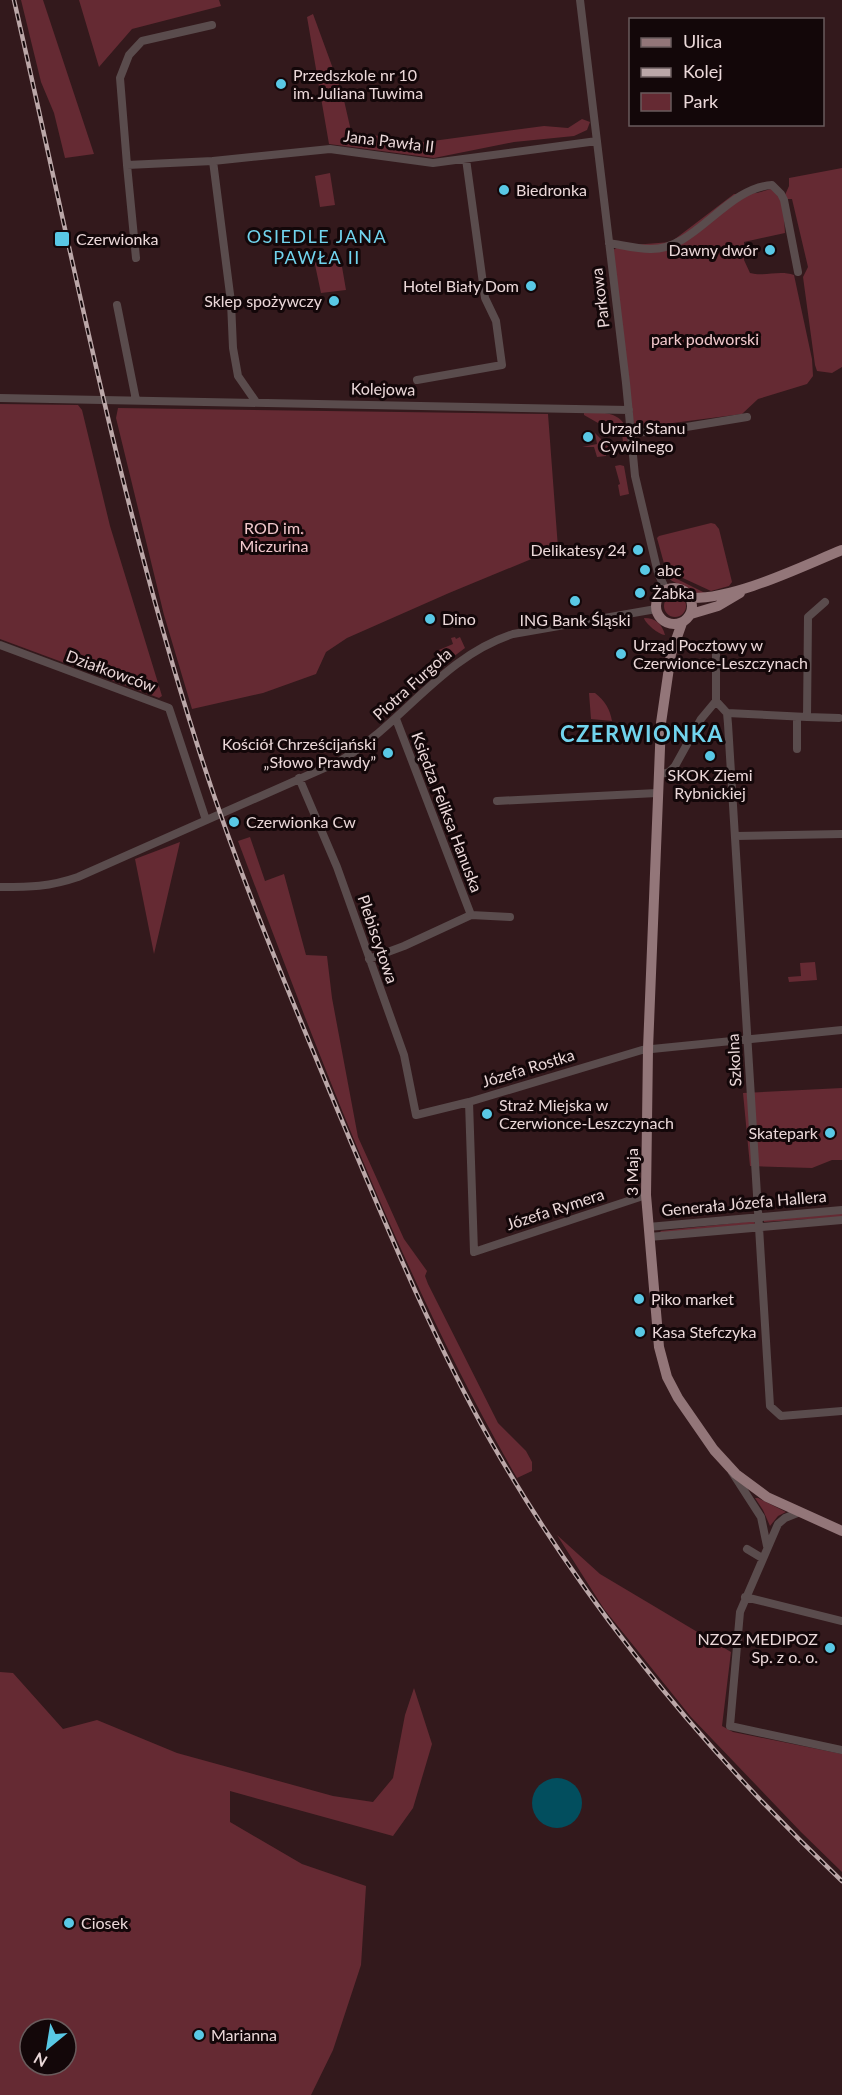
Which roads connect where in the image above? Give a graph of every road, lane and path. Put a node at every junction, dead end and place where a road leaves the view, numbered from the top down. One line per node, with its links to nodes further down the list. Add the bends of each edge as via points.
1 (580, 0): 3 (street, Parkowa)
2 (212, 25): 6 (street, via 142,41 129,55 120,78)
3 (597, 141): 4 (street, Jana Pawła II); 7 (street, Parkowa)
4 (466, 159): 5 (street, Jana Pawła II, via 433,163 330,149); 11 (street, via 485,298 496,321 502,365)
5 (213, 161): 6 (street, Jana Pawła II); 14 (street, via 233,348 238,376)
6 (127, 165): 8 (street)
7 (609, 243): 9 (street, via 651,249 678,242 735,199 772,185 784,200); 15 (street, Parkowa)
8 (136, 258)
9 (798, 272)
10 (117, 305): 13 (street)
11 (417, 380)
12 (0, 398): 13 (street, Kolejowa)
13 (136, 400): 14 (street, Kolejowa)
14 (256, 402): 15 (street, Kolejowa)
15 (629, 410): 17 (street, Parkowa)
16 (747, 417): 17 (street)
17 (631, 434): 20 (street, Parkowa, via 639,499)
18 (842, 550): 19 (main road)
19 (748, 587): 21 (main road); 24 (main road, via 718,606)
20 (666, 590): 21 (main road, via 680,589); 23 (main road, via 658,598)
21 (691, 598): 24 (main road)
22 (825, 602): 33 (street, via 808,617)
23 (656, 609): 25 (main road); 35 (street, Piotra Furgoła, via 495,640 441,676)
24 (691, 614): 26 (main road)
25 (665, 622): 26 (main road); 29 (main road, 3 Maja)
26 (682, 623): 29 (main road, 3 Maja)
27 (716, 644): 30 (street)
28 (0, 645): 41 (street, Działkowców, via 169,708)
29 (671, 654): 37 (main road, 3 Maja)
30 (716, 701): 31 (street); 37 (street, via 701,719 675,766)
31 (727, 713): 32 (street, via 780,713); 43 (street, Szkolna)
32 (797, 717): 33 (street); 36 (street)
33 (807, 717): 34 (street)
34 (839, 718)
35 (396, 719): 38 (street, Piotra Furgoła, via 362,748); 45 (street, Księdza Feliksa Hanuska)
36 (797, 750)
37 (658, 775): 39 (main road, 3 Maja)
38 (298, 778): 41 (street, Piotra Furgoła); 47 (street, Plebiscytowa, via 337,867)
39 (657, 793): 40 (street); 50 (main road, 3 Maja)
40 (497, 801)
41 (206, 820): 44 (street, Piotra Furgoła, via 56,885)
42 (842, 834): 43 (street)
43 (736, 836): 49 (street, Szkolna)
44 (0, 887)
45 (471, 915): 46 (street, Księdza Feliksa Hanuska); 47 (street, Księdza Feliksa Hanuska)
46 (510, 917)
47 (369, 959): 52 (street, Plebiscytowa, via 404,1055)
48 (842, 1030): 49 (street, Józefa Rostka)
49 (748, 1039): 50 (street, Józefa Rostka); 55 (street, Szkolna)
50 (648, 1049): 51 (street, Józefa Rostka); 53 (main road, 3 Maja)
51 (469, 1102): 52 (street, Józefa Rostka); 53 (street, Józefa Rymera, via 474,1252)
52 (416, 1115)
53 (646, 1195): 58 (main road, 3 Maja)
54 (842, 1210): 55 (street, Generała Józefa Hallera)
55 (760, 1217): 57 (street, Szkolna); 58 (street, Generała Józefa Hallera)
56 (842, 1220): 57 (street, Generała Józefa Hallera)
57 (760, 1227): 58 (street, Generała Józefa Hallera); 59 (street, Szkolna, via 770,1406 781,1416)
58 (648, 1232): 60 (main road, 3 Maja, via 664,1367 678,1398)
59 (842, 1411)
60 (726, 1464): 61 (main road, 3 Maja, via 761,1493); 63 (street, via 761,1518)
61 (800, 1512): 62 (main road, 3 Maja); 63 (street, via 780,1522)
62 (842, 1531)
63 (767, 1546): 65 (street)
64 (747, 1549): 65 (street)
65 (762, 1558): 66 (street)
66 (745, 1597): 67 (street); 68 (street, via 740,1612 730,1726)
67 (842, 1621)
68 (842, 1750)

